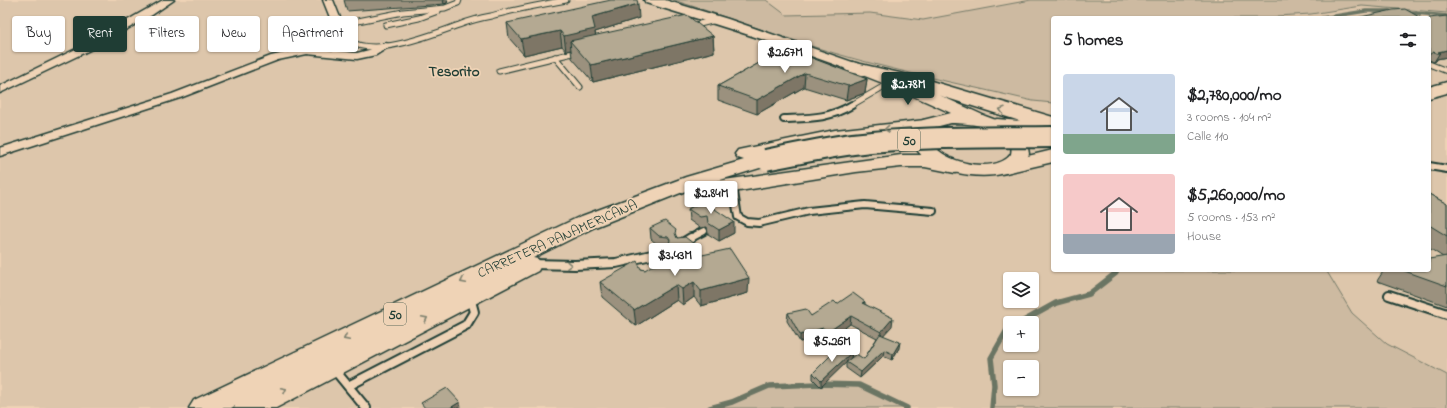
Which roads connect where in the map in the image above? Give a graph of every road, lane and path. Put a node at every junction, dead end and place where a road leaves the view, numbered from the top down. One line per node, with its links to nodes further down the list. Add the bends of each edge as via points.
1 (168, 0): 24 (street, via 132,23)
2 (328, 0): 7 (street)
3 (459, 0): 6 (lane, via 454,6)
4 (566, 0): 13 (lane, via 493,15 412,42)
5 (651, 0): 8 (main road)
6 (442, 9): 9 (lane, via 402,12); 10 (lane, via 419,18)
7 (334, 16)
8 (716, 20): 11 (lane); 17 (main road)
9 (358, 21)
10 (386, 25)
11 (685, 27)
12 (358, 44): 13 (lane)
13 (384, 46): 33 (street, via 372,53 357,56 307,51 275,58 176,96)
14 (585, 50): 15 (lane)
15 (554, 57): 18 (lane); 22 (lane)
16 (1431, 65): 19 (lane)
17 (852, 67): 21 (main road); 27 (highway, one-way to 17, via 1005,111 915,82)
18 (499, 71)
19 (1447, 72): 20 (highway)
20 (1431, 77)
21 (900, 83): 26 (lane, via 838,113); 28 (main road); 29 (main road, via 933,109 932,119)
22 (580, 87)
23 (1447, 87): 25 (highway)
24 (0, 90)
25 (1431, 92)
26 (784, 119)
27 (1051, 122)
28 (989, 123): 29 (main road, via 951,118); 30 (highway); 38 (main road, via 1016,139 1020,147 1018,158)
29 (926, 125): 37 (main road, via 919,137 920,144 925,151 943,163); 42 (highway, one-way to 42, via 870,130 816,139 726,159 668,180)
30 (1051, 128)
31 (1051, 137): 35 (highway, CARRETERA PANAMERICANA / 50, bridge, via 933,138 826,148)
32 (1051, 146): 35 (highway, CARRETERA PANAMERICANA / 50, via 908,149)
33 (0, 152)
34 (1051, 156): 38 (highway)
35 (767, 165): 41 (highway, CARRETERA PANAMERICANA / 50); 42 (highway, CARRETERA PANAMERICANA / 50, via 693,181)
36 (1431, 166): 39 (lane)
37 (955, 167): 38 (main road, via 982,171); 40 (highway, via 925,161 901,161)
38 (1006, 167)
39 (1447, 169)
40 (733, 186): 41 (highway); 43 (lane, via 738,217 747,222 759,223 809,211 865,205)
41 (704, 188): 47 (highway, CARRETERA PANAMERICANA / 50, via 637,215)
42 (630, 205): 51 (highway, CARRETERA PANAMERICANA / 50, one-way to 51, via 515,255)
43 (933, 211)
44 (704, 231): 45 (lane)
45 (681, 244)
46 (665, 252): 47 (lane, one-way to 46, via 616,263)
47 (530, 264): 50 (highway, CARRETERA PANAMERICANA / 50, via 470,296)
48 (1389, 295): 49 (lane)
49 (1447, 314)
50 (340, 377): 52 (highway, CARRETERA PANAMERICANA / 50, one-way to 50); 53 (lane)
51 (204, 408)
52 (249, 408)
53 (366, 408)

